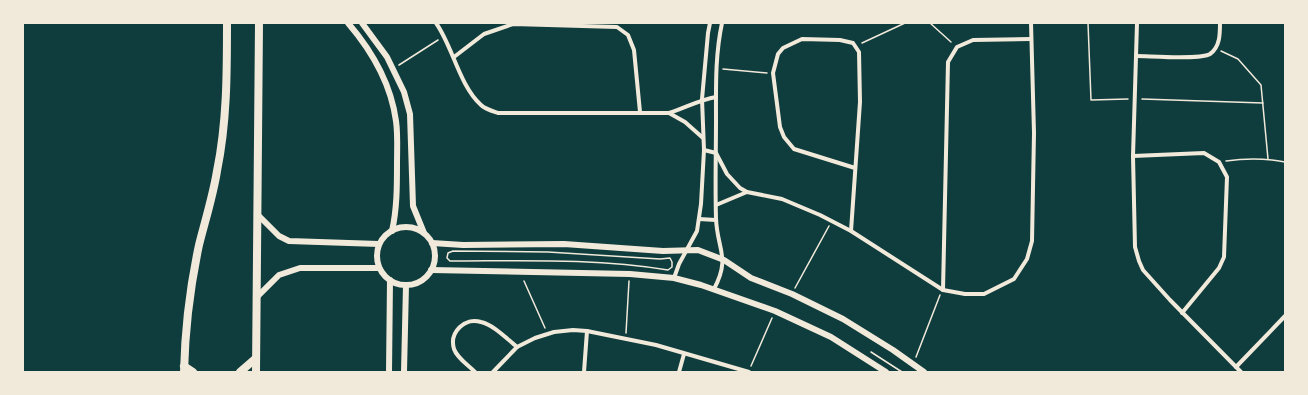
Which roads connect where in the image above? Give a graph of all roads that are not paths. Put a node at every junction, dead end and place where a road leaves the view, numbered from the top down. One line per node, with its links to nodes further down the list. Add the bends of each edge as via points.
1 (227, 23): 50 (main road, via 222,144 194,274)
2 (259, 23): 25 (main road)
3 (348, 23): 28 (street, via 377,64 392,101 396,121 397,170 396,212)
4 (362, 23): 30 (street, via 394,69 404,92 410,114 412,196 415,214)
5 (436, 23): 13 (street)
6 (710, 23): 15 (street)
7 (722, 23): 14 (street, via 715,68)
8 (1031, 23): 11 (street)
9 (1137, 23): 12 (street)
10 (1220, 23): 12 (street, via 1219,42 1209,55)
11 (1030, 39): 41 (street, via 1034,133 1033,226 1027,259 1014,279 984,294); 41 (street, via 973,40 957,47 952,54 947,71)
12 (1136, 56): 21 (street)
13 (454, 57): 16 (street, via 474,97 482,106 498,113); 16 (street, via 484,34 513,24 617,28 628,35 634,50)
14 (716, 97): 15 (street); 20 (street)
15 (702, 99): 17 (street); 18 (street)
16 (640, 112): 17 (street)
17 (669, 113): 18 (street, via 685,122)
18 (703, 138): 19 (street)
19 (704, 150): 20 (street); 26 (street)
20 (716, 153): 23 (street, via 727,174); 24 (street)
21 (1133, 156): 43 (street, via 1135,247 1139,261 1143,270); 43 (street, via 1204,153 1219,162 1227,177 1224,257 1219,268)
22 (855, 168): 22 (street, via 860,102 860,58 856,46 840,40 802,39 783,48 778,54 773,74 780,127 784,137 794,149); 29 (street)
23 (747, 192): 24 (street); 29 (street, via 782,199)
24 (716, 205): 27 (street)
25 (256, 214): 32 (street, via 279,236 289,241); 42 (main road)
26 (699, 218): 27 (street); 33 (street, via 697,231)
27 (716, 220): 34 (street)
28 (392, 230): 30 (street, via 405,227 418,229); 32 (street)
29 (851, 231): 41 (street)
30 (424, 233): 31 (street)
31 (432, 243): 33 (street, via 564,244 663,252); 36 (street, via 435,257)
32 (379, 244): 35 (street)
33 (687, 250): 34 (street, via 698,250); 37 (street)
34 (724, 260): 40 (street); 62 (street, via 751,278 792,294 843,319)
35 (379, 268): 38 (street); 42 (street, via 300,268 279,275)
36 (431, 270): 37 (street, via 630,274); 39 (street, via 421,281)
37 (674, 278): 40 (street)
38 (390, 280): 39 (street); 54 (street)
39 (406, 285): 55 (street)
40 (714, 289): 61 (street, via 775,311 831,337)
41 (943, 290)
42 (255, 299): 48 (main road)
43 (1182, 313): 49 (street)
44 (1285, 316): 49 (street)
45 (587, 330): 46 (street, via 554,332); 47 (street); 58 (street)
46 (517, 347): 56 (street, via 484,322 477,320 463,324 454,335 454,349); 57 (street)
47 (684, 354): 59 (street); 60 (street)
48 (255, 359): 52 (main road); 53 (main road)
49 (1236, 367): 63 (street)
50 (184, 369): 51 (main road)
51 (193, 372)
52 (240, 372)
53 (256, 372)
54 (389, 372)
55 (404, 372)
56 (475, 372)
57 (493, 372)
58 (584, 372)
59 (679, 372)
60 (749, 372)
61 (886, 372)
62 (924, 372)
63 (1241, 372)

